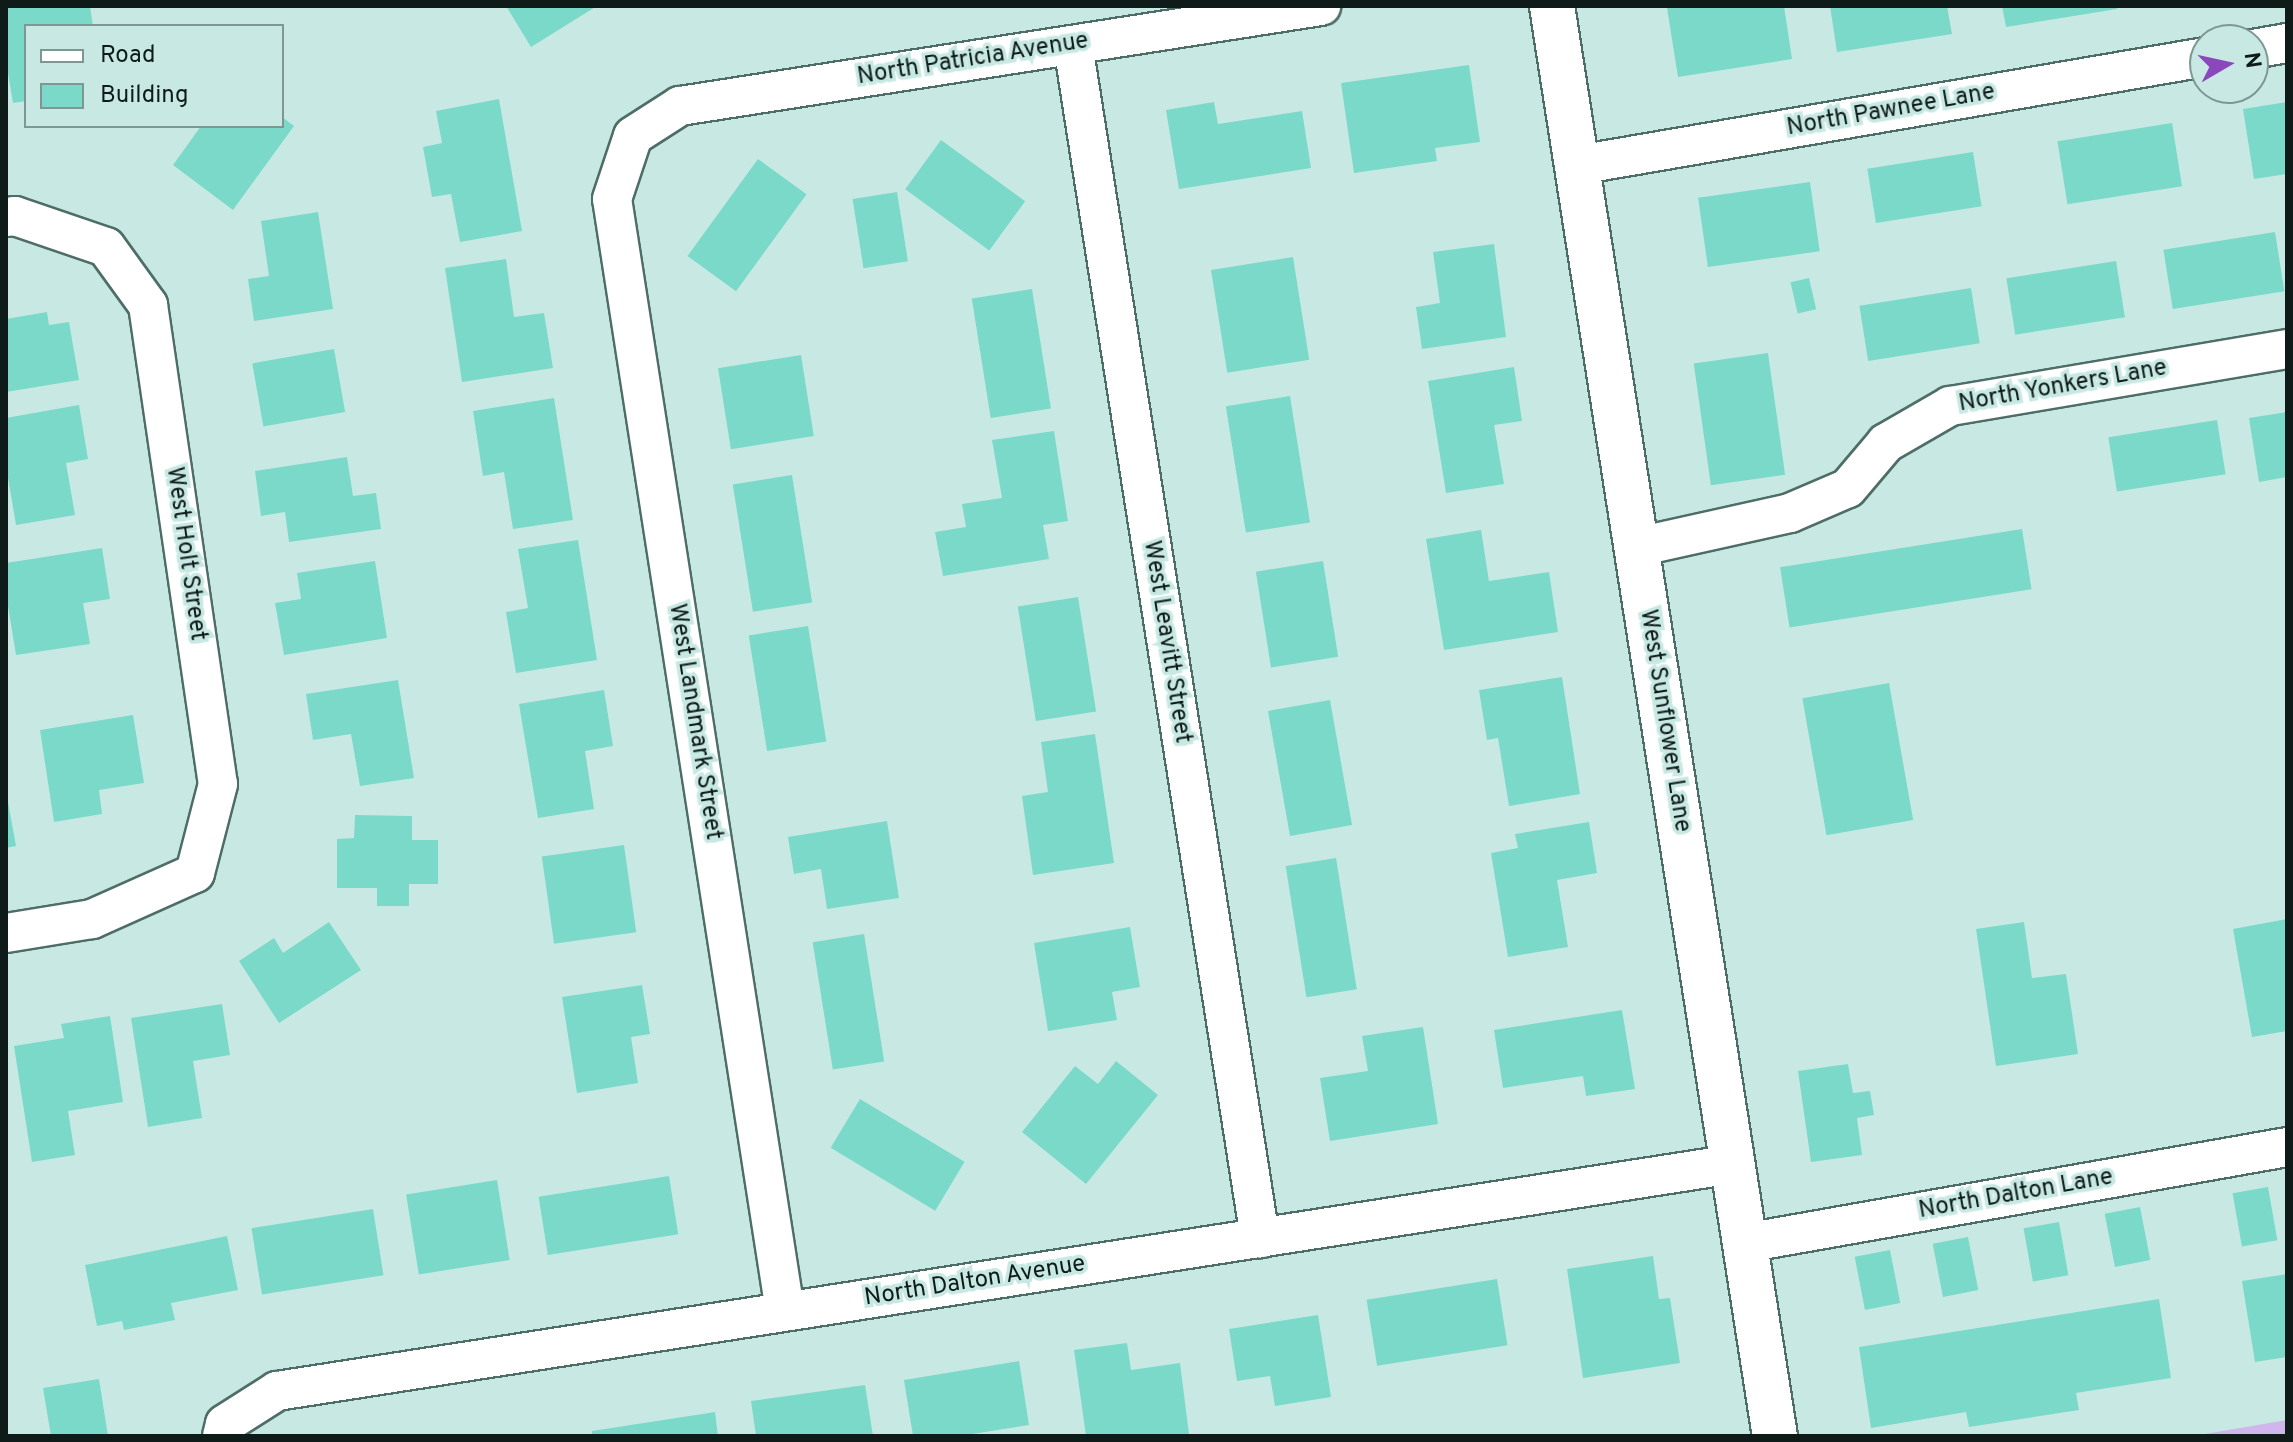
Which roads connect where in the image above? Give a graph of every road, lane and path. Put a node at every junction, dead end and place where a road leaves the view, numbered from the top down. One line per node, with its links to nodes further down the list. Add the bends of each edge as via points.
1 (1321, 6): 3 (street, North Patricia Avenue)
2 (1552, 6): 6 (street, West Sunflower Lane)
3 (1073, 45): 5 (street, North Patricia Avenue, via 680,106); 13 (street, West Leavitt Street)
4 (2189, 60): 6 (street, North Pawnee Lane)
5 (633, 136): 15 (street, West Landmark Street, via 612,199)
6 (1578, 165): 9 (street, West Sunflower Lane)
7 (6, 217): 10 (street, West Holt Street, via 106,247 148,305 218,784 195,873 92,919)
8 (2287, 349): 9 (street, North Yonkers Lane, via 1950,406 1886,443 1848,488 1790,513)
9 (1637, 547): 12 (street, West Sunflower Lane)
10 (6, 933)
11 (2287, 1147): 14 (street, North Dalton Lane)
12 (1733, 1164): 13 (street, North Dalton Avenue); 14 (street, West Sunflower Lane)
13 (1260, 1238): 15 (street, North Dalton Avenue)
14 (1745, 1243): 17 (street, West Sunflower Lane)
15 (785, 1311): 16 (street, North Dalton Avenue, via 277,1391)
16 (224, 1430)
17 (1775, 1436)

